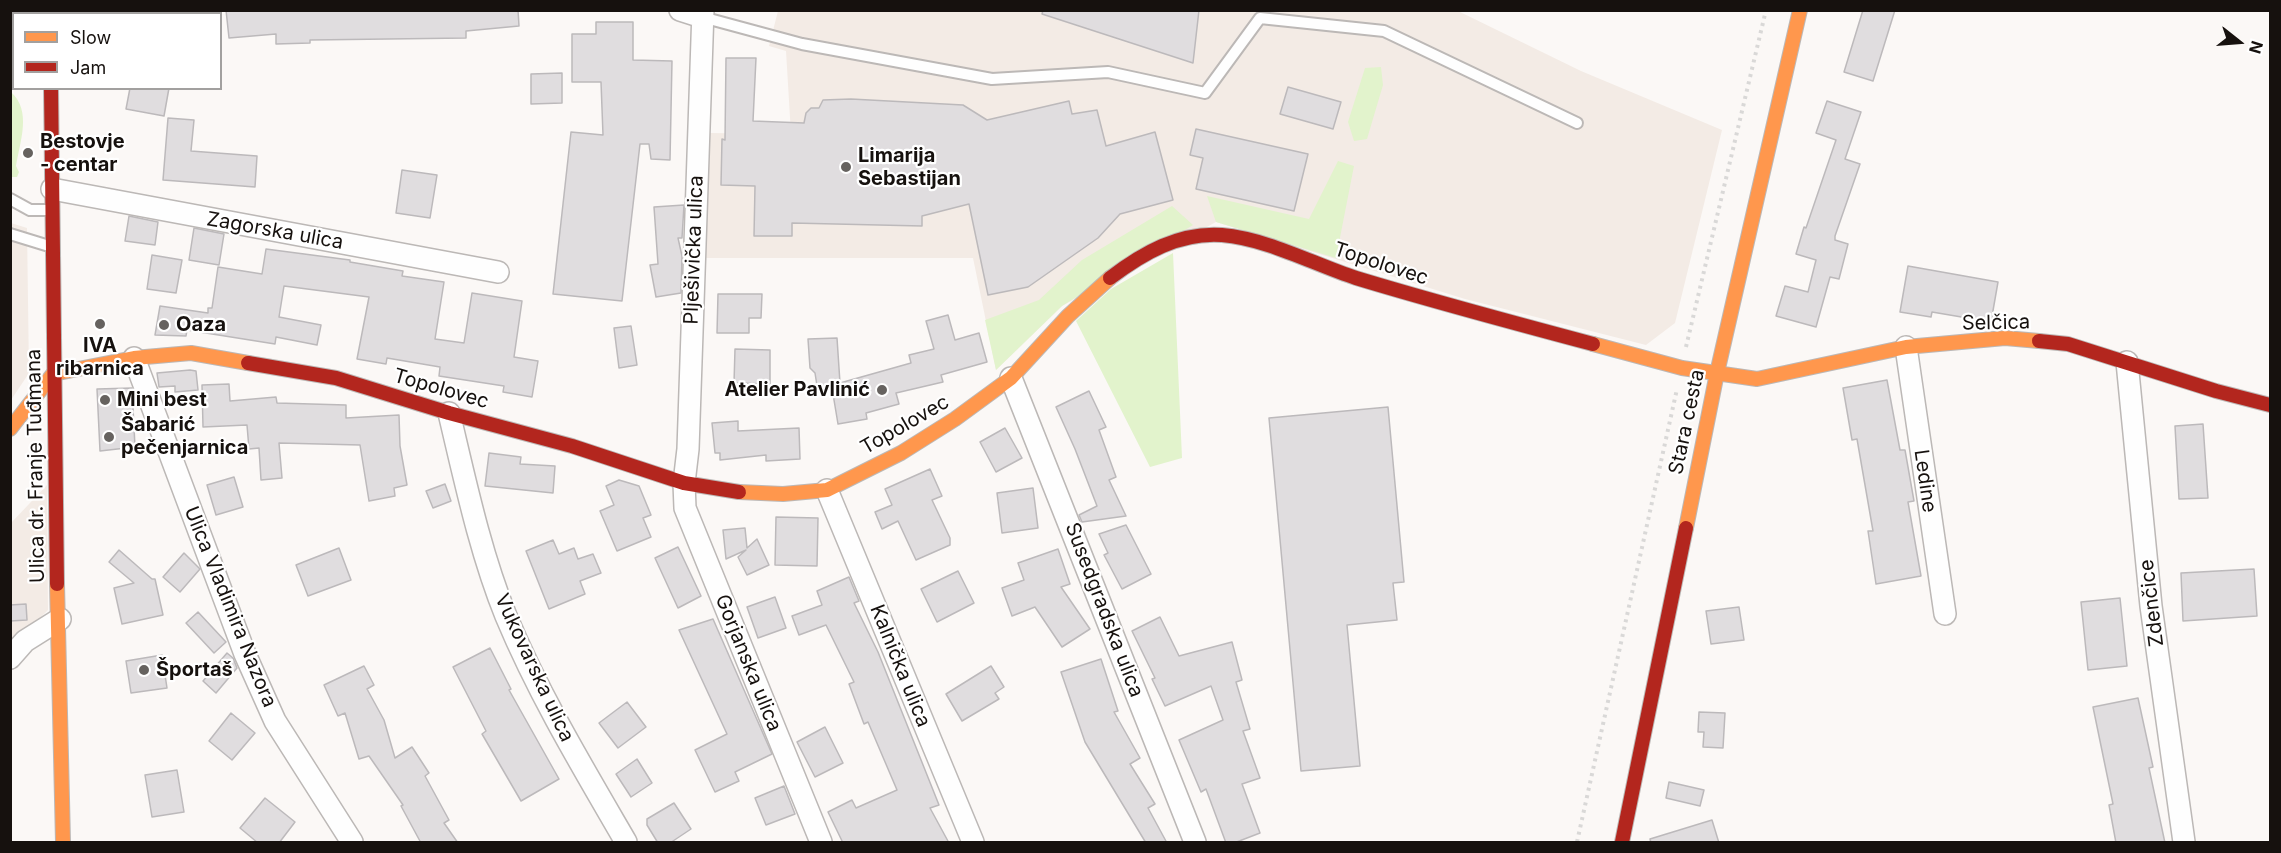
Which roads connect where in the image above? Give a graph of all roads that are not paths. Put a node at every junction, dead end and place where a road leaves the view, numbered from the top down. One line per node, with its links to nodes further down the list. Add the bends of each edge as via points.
1 (680, 10): 3 (street)
2 (1800, 10): 15 (street, Stara cesta)
3 (703, 14): 4 (lane, via 802,44 992,79 1108,72 1204,93); 21 (street, Plješivička ulica)
4 (1258, 14): 6 (lane, via 1384,32)
5 (48, 90): 8 (street, Ulica dr. Franje Tuđmana)
6 (1578, 123)
7 (10, 199): 8 (lane, via 30,210)
8 (52, 199): 10 (street, Ulica dr. Franje Tuđmana); 11 (street, Zagorska ulica)
9 (10, 234): 10 (lane)
10 (52, 247): 16 (street, Ulica dr. Franje Tuđmana)
11 (498, 272)
12 (1906, 347): 14 (street, Selčica, via 2005,338 2068,344); 15 (street, Selčica, via 1757,379); 23 (street, Ledine)
13 (134, 358): 16 (street, Topolovec); 19 (street, Topolovec, via 191,354 336,378); 27 (street, Ulica Vladimira Nazora, via 245,654 275,721)
14 (2127, 362): 18 (street, Selčica); 33 (street, Zdenčice, via 2151,606)
15 (1717, 373): 17 (street, Topolovec, via 1682,368 1464,310 1250,240 1221,235 1191,237 1139,256 1068,316); 32 (street, Stara cesta)
16 (53, 374): 20 (street); 24 (street, Ulica dr. Franje Tuđmana)
17 (1011, 378): 22 (street, Topolovec, via 901,453); 31 (street, Susedgradska ulica)
18 (2271, 405)
19 (449, 413): 21 (street, Topolovec, via 572,446); 28 (street, Vukovarska ulica, via 471,504 505,614 555,720)
20 (10, 429)
21 (684, 483): 22 (street, Topolovec, via 726,491 783,494); 29 (street, Gorjanska ulica, via 685,508)
22 (827, 490): 30 (street, Kalnička ulica)
23 (1945, 614)
24 (60, 619): 25 (street, via 26,641); 26 (street, Ulica dr. Franje Tuđmana)
25 (10, 658)
26 (63, 843)
27 (352, 843)
28 (626, 843)
29 (821, 843)
30 (973, 843)
31 (1195, 843)
32 (1622, 843)
33 (2184, 843)

